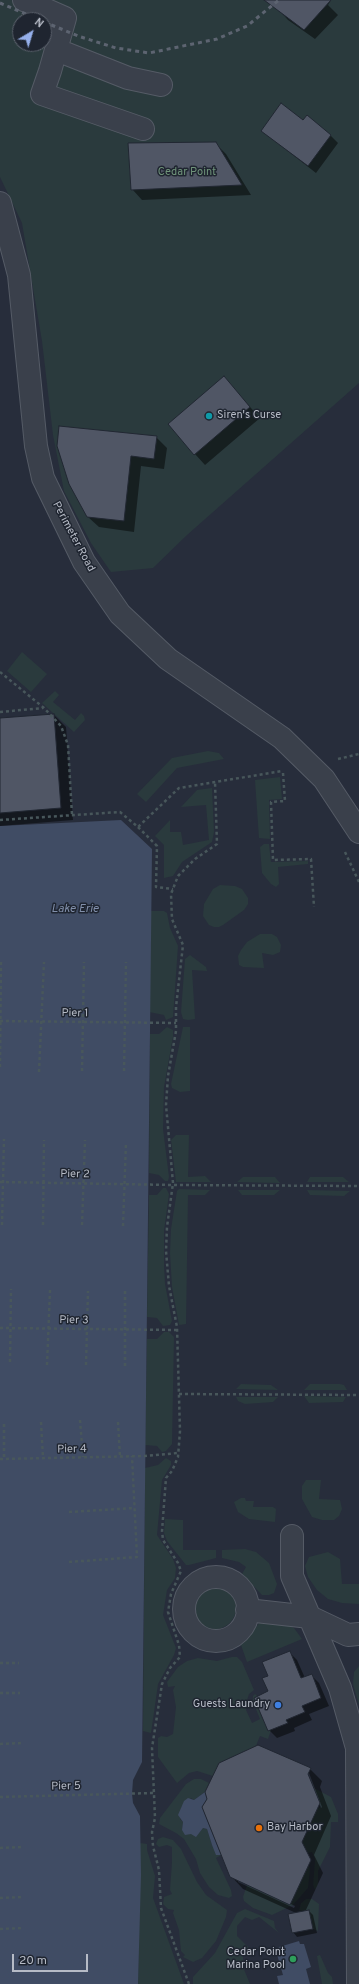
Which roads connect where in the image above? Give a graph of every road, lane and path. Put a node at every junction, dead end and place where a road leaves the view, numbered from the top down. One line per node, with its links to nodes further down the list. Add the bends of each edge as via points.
1 (24, 0): 2 (street, via 65,18)
2 (57, 50): 3 (street, via 128,78); 4 (street, via 42,94)
3 (160, 84)
4 (143, 128)
5 (0, 202): 10 (street, Perimeter Road, via 19,275 36,446 43,478 84,562 120,614 168,659 282,738)
6 (0, 672): 7 (path)
7 (44, 708): 8 (path); 13 (path, via 61,726 68,745)
8 (0, 712)
9 (359, 754): 10 (path)
10 (310, 765): 11 (path); 16 (street, Perimeter Road, via 324,779)
11 (283, 771): 12 (path); 18 (path, via 285,801 271,802 273,860 311,859)
12 (215, 782): 15 (path, via 179,788); 17 (path, via 217,844 195,859 178,876)
13 (72, 815): 14 (path); 15 (path, via 120,812)
14 (0, 820)
15 (138, 827): 17 (path, via 157,846 156,887)
16 (359, 832)
17 (173, 889): 27 (path, via 172,919 183,945)
18 (314, 906)
19 (1, 960): 23 (path)
20 (44, 962): 24 (path)
21 (84, 962): 25 (path)
22 (126, 962): 26 (path)
23 (0, 1021): 24 (path, Pier 1); 28 (path)
24 (41, 1021): 25 (path, Pier 1); 31 (path)
25 (83, 1022): 26 (path, Pier 1); 29 (path)
26 (125, 1022): 27 (path, Pier 1); 30 (path)
27 (176, 1023): 40 (path, via 166,1105)
28 (0, 1067)
29 (82, 1071)
30 (124, 1071)
31 (39, 1072)
32 (4, 1139): 36 (path)
33 (44, 1140): 37 (path)
34 (85, 1140): 38 (path)
35 (126, 1142): 39 (path)
36 (2, 1182): 37 (path, Pier 2); 42 (path)
37 (43, 1183): 38 (path, Pier 2); 43 (path)
38 (84, 1183): 39 (path, Pier 2); 44 (path)
39 (124, 1184): 40 (path, Pier 2); 45 (path)
40 (173, 1185): 41 (path, Pier 2); 55 (path, via 166,1250)
41 (359, 1186)
42 (2, 1224)
43 (43, 1225)
44 (82, 1225)
45 (123, 1226)
46 (11, 1289): 51 (path)
47 (50, 1290): 52 (path)
48 (125, 1290): 54 (path)
49 (88, 1291): 53 (path)
50 (0, 1328): 51 (path, Pier 3)
51 (10, 1328): 52 (path, Pier 3); 56 (path)
52 (48, 1328): 53 (path, Pier 3); 58 (path)
53 (87, 1329): 54 (path, Pier 3); 57 (path)
54 (125, 1330): 55 (path, Pier 3); 59 (path)
55 (177, 1330): 60 (path)
56 (10, 1362)
57 (86, 1364)
58 (47, 1365)
59 (125, 1366)
60 (179, 1394): 61 (path); 66 (path)
61 (359, 1395)
62 (80, 1420): 70 (path)
63 (41, 1422): 69 (path)
64 (118, 1422): 67 (path)
65 (4, 1424): 72 (path)
66 (178, 1453): 68 (path, Pier 4); 86 (path, via 172,1471 166,1478 162,1531 164,1540 181,1571 171,1594 168,1612 180,1645 180,1657 170,1668 162,1684 152,1748)
67 (120, 1456): 68 (path, Pier 4); 70 (path, Pier 4)
68 (132, 1456): 73 (path)
69 (43, 1458): 70 (path, Pier 4); 72 (path, Pier 4)
70 (83, 1458)
71 (0, 1459): 72 (path, Pier 4)
72 (4, 1459)
73 (134, 1508): 74 (path); 76 (path, via 137,1557)
74 (69, 1512)
75 (292, 1536): 78 (street, via 292,1576)
76 (69, 1562)
77 (248, 1610): 78 (street)
78 (310, 1617): 79 (street, via 348,1635); 95 (street, via 340,1688 357,1748)
79 (359, 1634)
80 (0, 1663): 81 (path)
81 (19, 1663)
82 (0, 1693): 83 (path)
83 (20, 1693)
84 (21, 1743): 85 (path)
85 (0, 1744)
86 (154, 1793): 87 (path, Pier 5); 94 (path, via 155,1818 152,1832 162,1908)
87 (0, 1797)
88 (23, 1847): 89 (path)
89 (0, 1848)
90 (0, 1898): 91 (path)
91 (24, 1898)
92 (24, 1928): 93 (path)
93 (0, 1929)
94 (189, 1984)
95 (358, 1984)

